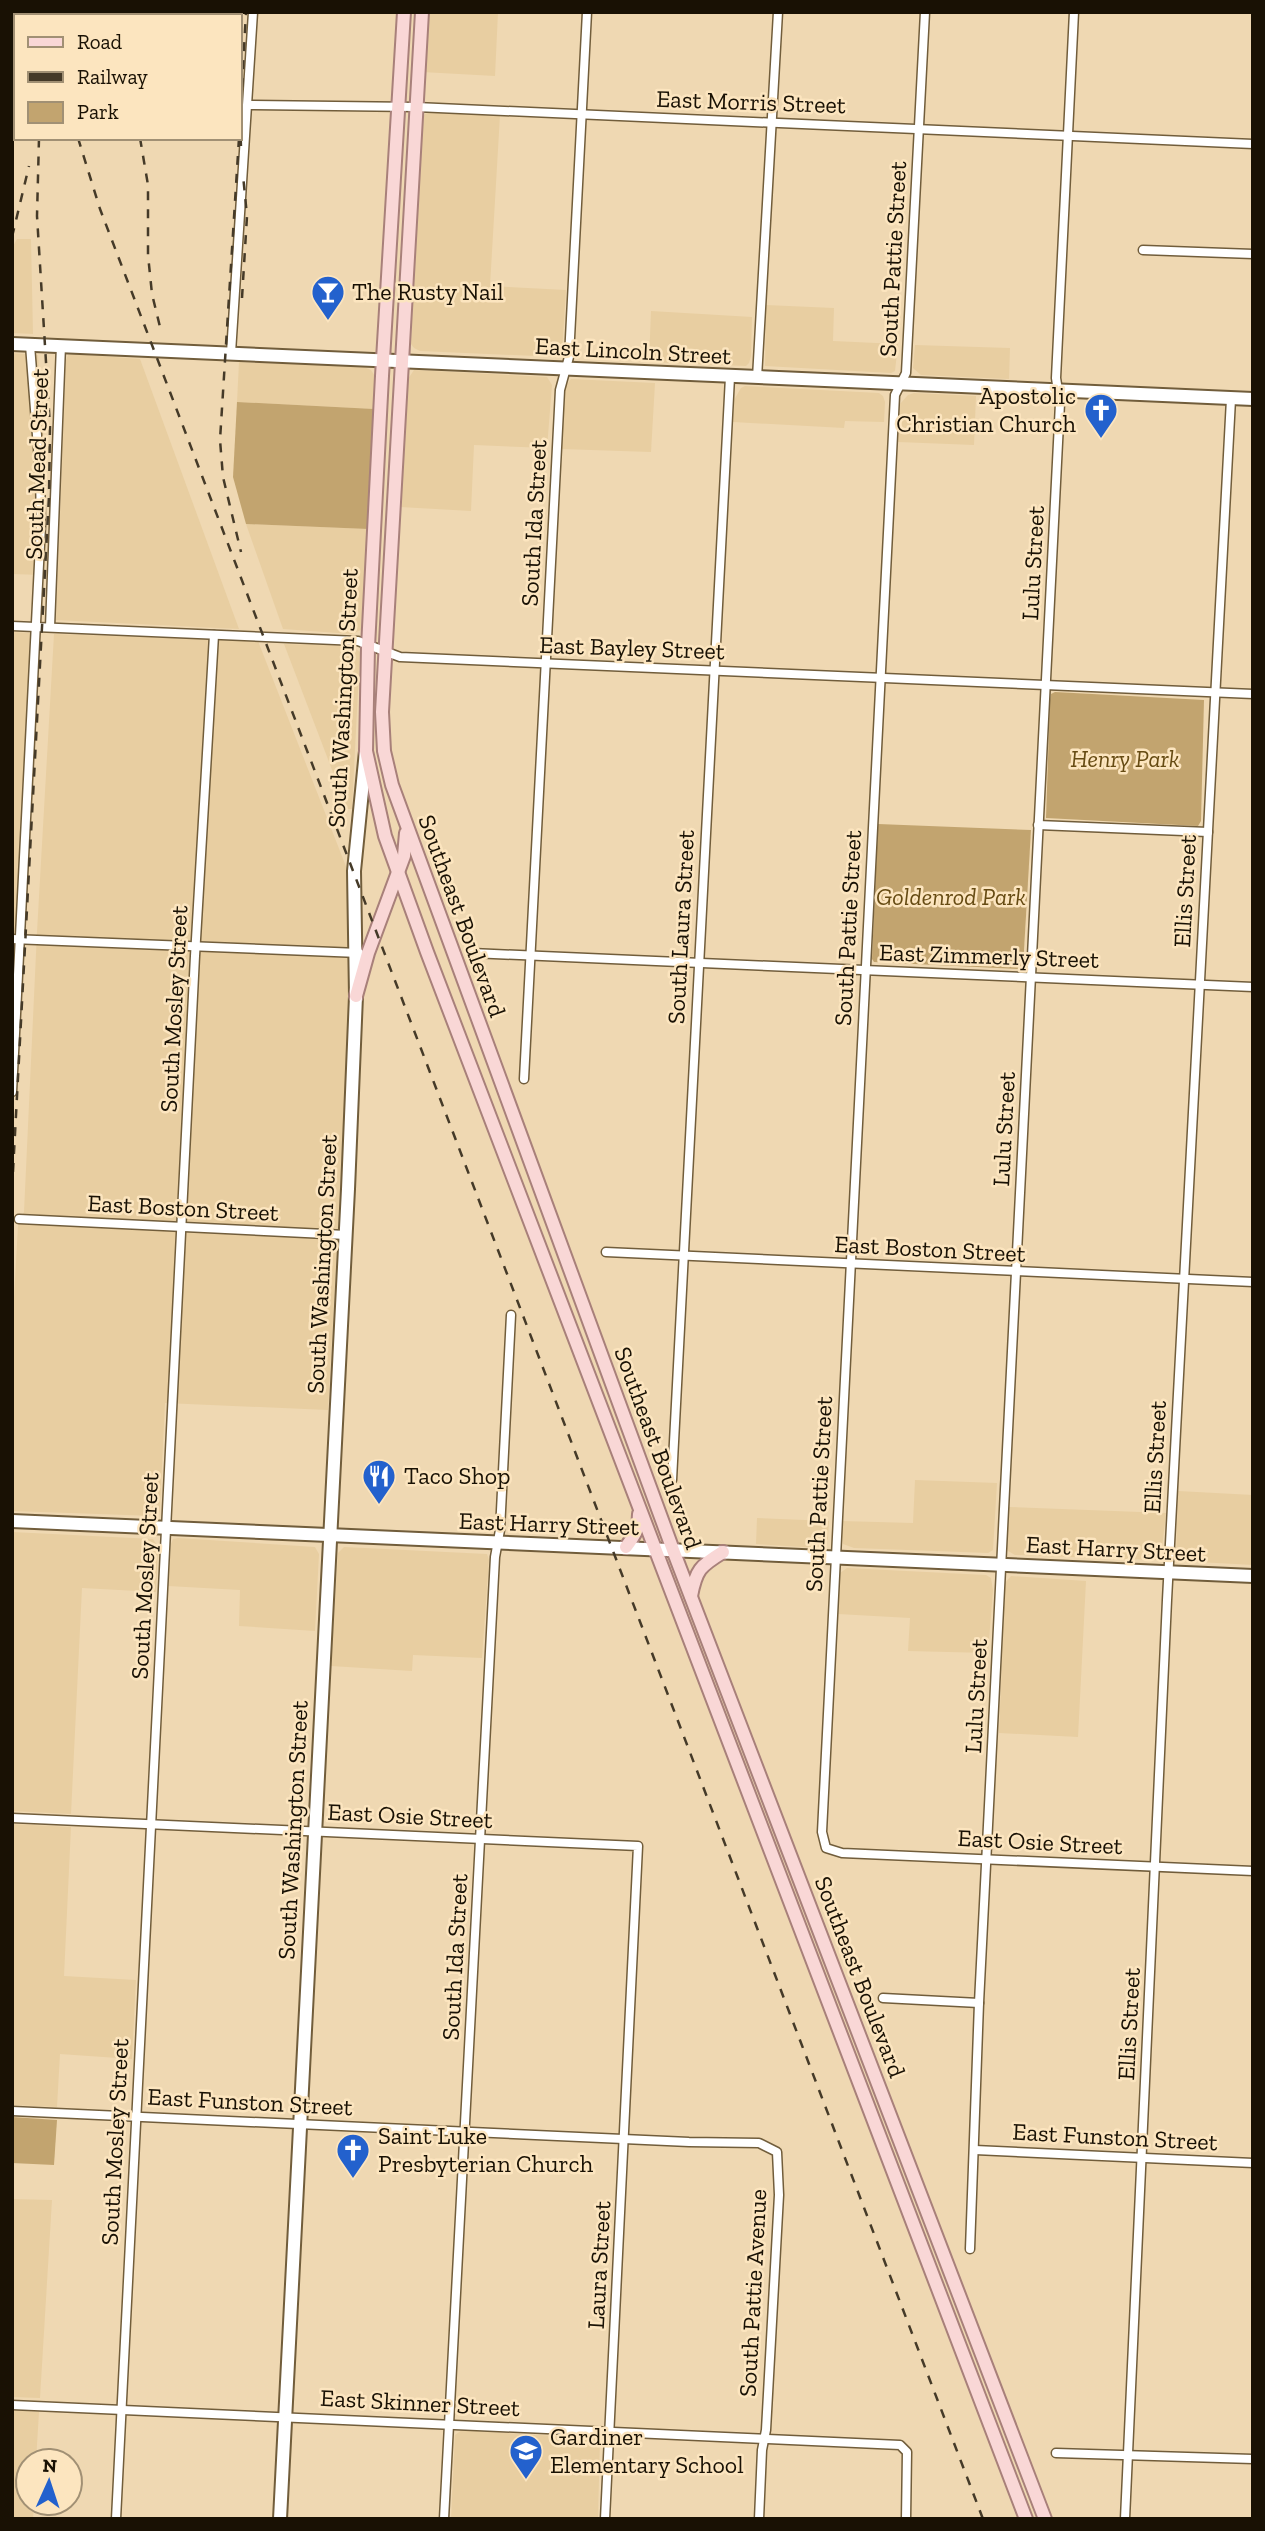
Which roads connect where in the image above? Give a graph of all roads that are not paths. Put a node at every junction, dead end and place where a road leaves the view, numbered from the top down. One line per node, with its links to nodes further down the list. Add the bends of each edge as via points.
1 (253, 12): 8 (street)
2 (404, 12): 10 (main road, South Washington Street)
3 (422, 12): 9 (main road)
4 (587, 12): 11 (street, South Ida Street)
5 (778, 12): 12 (street)
6 (925, 12): 13 (street, South Pattie Street)
7 (1074, 12): 14 (street, Lulu Street)
8 (248, 105): 10 (street, East Morris Street); 21 (street)
9 (416, 107): 10 (street, East Morris Street); 11 (street, East Morris Street); 23 (main road)
10 (396, 108): 22 (main road, South Washington Street)
11 (582, 115): 12 (street, East Morris Street); 24 (street, South Ida Street, via 569,357)
12 (772, 122): 13 (street, East Morris Street); 26 (street)
13 (919, 128): 14 (street, East Morris Street); 27 (street, South Pattie Street, via 905,373)
14 (1067, 135): 15 (street, East Morris Street); 28 (street, Lulu Street)
15 (1253, 144)
16 (1143, 250): 17 (street)
17 (1253, 254)
18 (12, 344): 19 (street, East Lincoln Street)
19 (30, 345): 20 (street, East Lincoln Street); 32 (street, South Mead Street, via 42,502)
20 (61, 345): 21 (street, East Lincoln Street); 33 (street, South Mead Street)
21 (231, 353): 22 (street, East Lincoln Street)
22 (382, 361): 23 (street, East Lincoln Street); 35 (main road, South Washington Street)
23 (402, 362): 24 (street, East Lincoln Street); 36 (main road, Southeast Boulevard)
24 (564, 369): 25 (street, East Lincoln Street); 37 (street, South Ida Street, via 559,390)
25 (730, 376): 26 (street, East Lincoln Street); 38 (street, South Laura Street)
26 (757, 378): 27 (street, East Lincoln Street)
27 (900, 384): 28 (street, East Lincoln Street); 39 (street, South Pattie Street, via 895,395)
28 (1058, 391): 29 (street, East Lincoln Street); 40 (street, Lulu Street)
29 (1231, 398): 30 (street, East Lincoln Street); 41 (street, Ellis Street)
30 (1253, 400)
31 (12, 626): 32 (street, East Bayley Street)
32 (36, 627): 33 (street, East Bayley Street); 48 (street, South Mead Street)
33 (50, 628): 34 (street, East Bayley Street)
34 (214, 635): 35 (street, East Bayley Street, via 358,641); 49 (street, South Mosley Street)
35 (368, 647): 36 (street, East Bayley Street); 43 (main road, South Washington Street)
36 (387, 653): 37 (street, East Bayley Street); 44 (main road, Southeast Boulevard, via 384,751)
37 (545, 664): 38 (street, East Bayley Street); 53 (street, South Ida Street)
38 (714, 671): 39 (street, East Bayley Street); 54 (street, South Laura Street)
39 (880, 678): 40 (street, East Bayley Street); 55 (street, South Pattie Street)
40 (1046, 685): 41 (street, East Bayley Street); 45 (street, Lulu Street)
41 (1216, 692): 42 (street, East Bayley Street); 46 (street, Ellis Street)
42 (1253, 694)
43 (366, 751): 47 (main road, Southeast Boulevard); 50 (street, South Washington Street, via 354,871)
44 (406, 824): 47 (main road); 81 (main road, Southeast Boulevard)
45 (1038, 825): 46 (street); 56 (street, Lulu Street)
46 (1208, 832): 57 (street, Ellis Street)
47 (398, 875): 51 (main road); 74 (main road, Southeast Boulevard)
48 (17, 939): 49 (street); 61 (street, South Mead Street)
49 (195, 945): 50 (street); 64 (street, South Mosley Street)
50 (354, 953): 51 (street); 59 (street, South Washington Street)
51 (368, 953): 59 (main road)
52 (472, 953): 53 (street, East Zimmerly Street)
53 (530, 956): 54 (street, East Zimmerly Street); 60 (street, South Ida Street)
54 (698, 963): 55 (street, East Zimmerly Street); 67 (street, South Laura Street)
55 (865, 970): 56 (street, East Zimmerly Street); 68 (street, South Pattie Street)
56 (1031, 977): 57 (street, East Zimmerly Street); 69 (street, Lulu Street)
57 (1200, 984): 58 (street, East Zimmerly Street); 70 (street, Ellis Street)
58 (1253, 987)
59 (356, 996): 65 (street, South Washington Street)
60 (524, 1079)
61 (12, 1084): 62 (street, South Mead Street)
62 (12, 1092)
63 (19, 1219): 64 (street, East Boston Street)
64 (182, 1227): 65 (street, East Boston Street); 76 (street, South Mosley Street)
65 (346, 1235): 77 (street, South Washington Street)
66 (606, 1252): 67 (street, East Boston Street)
67 (682, 1256): 68 (street, East Boston Street); 73 (street, South Laura Street)
68 (850, 1264): 69 (street, East Boston Street); 83 (street, South Pattie Street)
69 (1016, 1272): 70 (street, East Boston Street); 84 (street, Lulu Street)
70 (1184, 1279): 71 (street, East Boston Street); 85 (street, Ellis Street)
71 (1253, 1282)
72 (511, 1315): 78 (street, South Ida Street)
73 (671, 1480)
74 (638, 1503): 79 (main road, via 639,1525); 80 (main road, Southeast Boulevard)
75 (12, 1521): 76 (street, East Harry Street)
76 (167, 1528): 77 (street, East Harry Street); 89 (street, South Mosley Street)
77 (329, 1536): 78 (street, East Harry Street); 90 (street, South Washington Street)
78 (498, 1543): 79 (street, East Harry Street); 91 (street, South Ida Street)
79 (626, 1547): 80 (street, East Harry Street)
80 (656, 1549): 81 (street, East Harry Street); 124 (main road, Southeast Boulevard)
81 (673, 1550): 82 (street, East Harry Street); 87 (main road, Southeast Boulevard)
82 (723, 1552): 83 (street, East Harry Street); 87 (main road, via 701,1566)
83 (835, 1557): 84 (street, East Harry Street); 93 (street, South Pattie Street, via 822,1832)
84 (1001, 1565): 85 (street, East Harry Street); 94 (street, Lulu Street)
85 (1168, 1573): 86 (street, East Harry Street); 95 (street, Ellis Street)
86 (1253, 1576)
87 (691, 1597): 125 (main road, Southeast Boulevard)
88 (12, 1818): 89 (street, East Osie Street)
89 (150, 1824): 90 (street, East Osie Street); 100 (street, South Mosley Street)
90 (314, 1831): 91 (street, East Osie Street); 101 (street, South Washington Street)
91 (480, 1839): 92 (street, East Osie Street); 102 (street, South Ida Street)
92 (638, 1846): 103 (street, Laura Street)
93 (826, 1848): 94 (street, East Osie Street, via 842,1853)
94 (988, 1858): 95 (street, East Osie Street); 98 (street, Lulu Street)
95 (1156, 1867): 96 (street, East Osie Street); 106 (street, Ellis Street)
96 (1253, 1871)
97 (883, 1998): 98 (street)
98 (979, 2003): 104 (street, Lulu Street)
99 (12, 2111): 100 (street, East Funston Street)
100 (135, 2116): 101 (street, East Funston Street); 110 (street, South Mosley Street)
101 (300, 2123): 102 (street, East Funston Street); 111 (street, South Washington Street)
102 (464, 2131): 103 (street, East Funston Street); 112 (street, South Ida Street)
103 (625, 2139): 105 (street, East Funston Street, via 760,2143); 113 (street, Laura Street)
104 (975, 2150): 106 (street, East Funston Street); 108 (street, Lulu Street)
105 (777, 2152): 114 (street, South Pattie Avenue, via 779,2195)
106 (1142, 2158): 107 (street, East Funston Street); 116 (street, Ellis Street)
107 (1253, 2163)
108 (970, 2249)
109 (12, 2404): 110 (street, East Skinner Street)
110 (121, 2409): 111 (street, East Skinner Street); 118 (street, South Mosley Street)
111 (286, 2416): 112 (street, East Skinner Street); 119 (street, South Washington Street)
112 (449, 2424): 113 (street, East Skinner Street); 120 (street, South Ida Street)
113 (610, 2432): 114 (street, East Skinner Street); 121 (street, Laura Street)
114 (764, 2441): 122 (street, South Pattie Avenue); 123 (street, East Skinner Street, via 900,2445 907,2452)
115 (1056, 2453): 116 (street)
116 (1129, 2453): 117 (street); 126 (street, Ellis Street)
117 (1253, 2459)
118 (116, 2519)
119 (280, 2519)
120 (444, 2519)
121 (605, 2519)
122 (759, 2519)
123 (906, 2519)
124 (1026, 2519)
125 (1045, 2519)
126 (1125, 2519)

